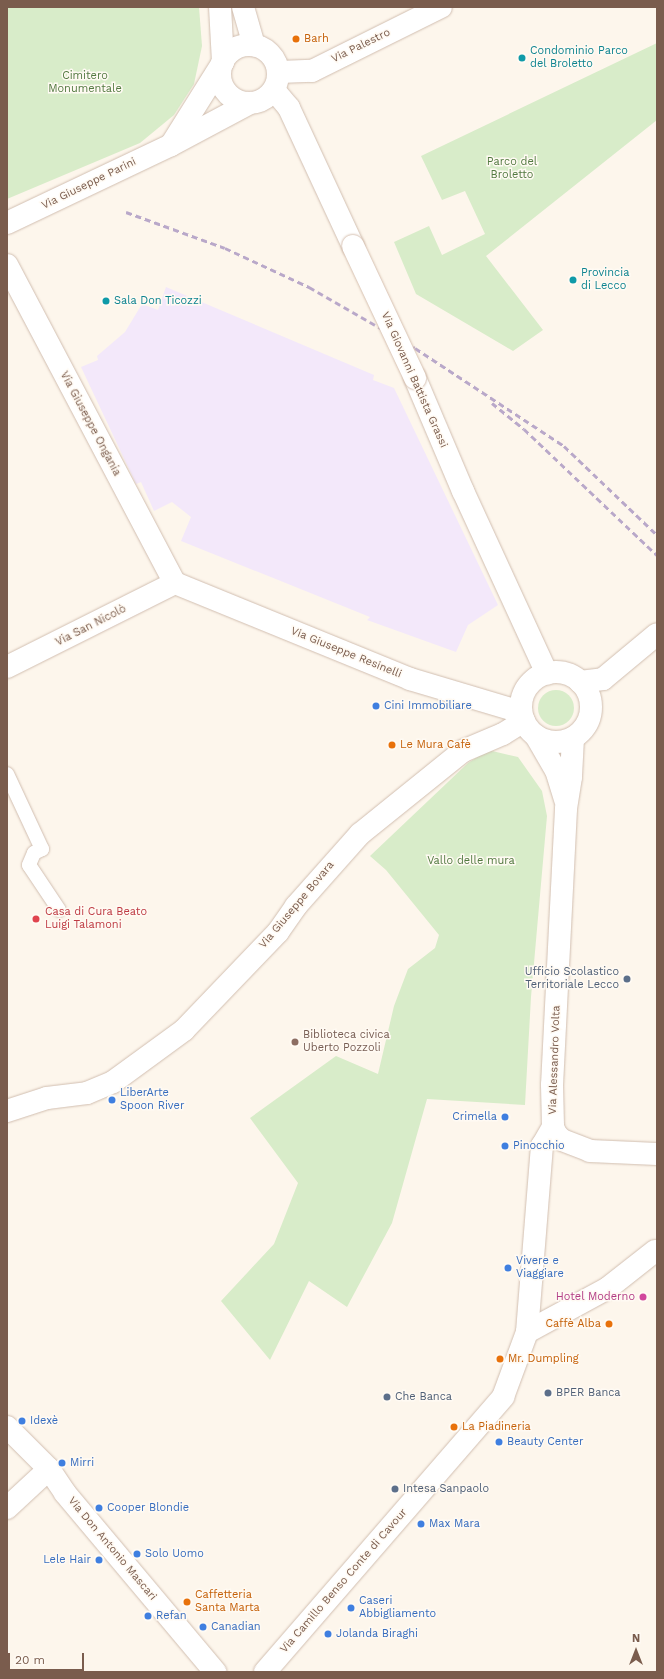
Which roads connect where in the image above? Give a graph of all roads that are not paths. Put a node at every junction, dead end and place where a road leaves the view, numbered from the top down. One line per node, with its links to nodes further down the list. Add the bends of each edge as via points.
1 (220, 7): 5 (street)
2 (243, 7): 4 (street)
3 (440, 7): 6 (street, Via Palestro, via 312,71)
4 (254, 45): 5 (street, via 236,48); 6 (street, via 271,54)
5 (223, 62): 7 (street, via 221,76 225,90 240,101); 8 (street)
6 (276, 81): 7 (street, via 259,101); 14 (street, Via Giovanni Battista Grassi, bridge, via 415,378 463,491)
7 (250, 103): 8 (street, Via Giuseppe Parini)
8 (171, 145): 9 (street, Via Giuseppe Parini)
9 (7, 223)
10 (7, 265): 11 (street, Via Giuseppe Ongania)
11 (175, 583): 13 (street, Via San Nicolò); 16 (street, Via Giuseppe Resinelli, via 410,679)
12 (657, 634): 15 (street, via 603,679)
13 (7, 667)
14 (547, 674): 15 (street, via 565,674); 16 (street, via 538,678 524,692)
15 (580, 682): 17 (street, via 589,698 590,716 586,725)
16 (527, 723): 17 (street, via 554,742); 19 (street, Via Alessandro Volta, via 556,770); 21 (street, Via Giuseppe Bovara, via 463,751 360,834 296,906 278,932 184,1030 113,1082 87,1092 47,1098)
17 (573, 738): 19 (street, Via Alessandro Volta)
18 (7, 774): 20 (lane, via 42,849 34,853 29,865)
19 (566, 809): 22 (street, Via Alessandro Volta, via 552,1085)
20 (59, 910)
21 (7, 1111)
22 (553, 1127): 23 (street, via 562,1140 580,1148 609,1153); 25 (street, Via Alessandro Volta, via 542,1146)
23 (657, 1154)
24 (655, 1251): 25 (street, via 608,1288)
25 (527, 1332): 30 (street, Via Camillo Benso Conte di Cavour, via 503,1397)
26 (7, 1427): 27 (street, Via Don Antonio Mascari)
27 (49, 1469): 28 (street); 29 (street, Via Don Antonio Mascari, via 65,1493)
28 (7, 1508)
29 (215, 1672)
30 (265, 1672)

